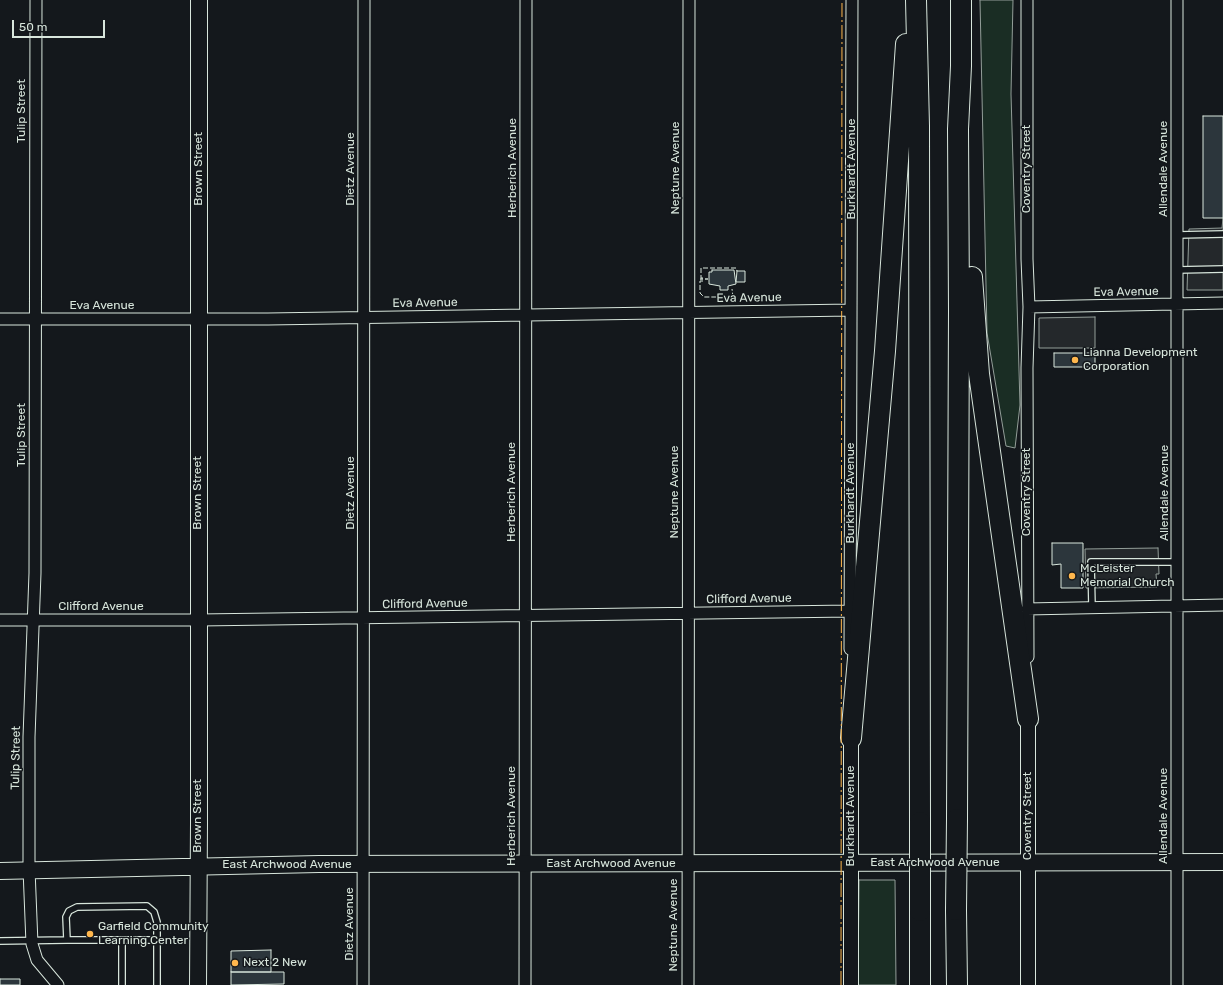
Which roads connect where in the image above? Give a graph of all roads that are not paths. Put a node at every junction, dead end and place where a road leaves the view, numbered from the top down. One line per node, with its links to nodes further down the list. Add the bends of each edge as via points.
1 (36, 0): 25 (street, Tulip Street)
2 (199, 0): 26 (main road, Brown Street)
3 (364, 0): 23 (street, Dietz Avenue)
4 (526, 0): 22 (street, Herberich Avenue)
5 (689, 0): 21 (street, Neptune Avenue)
6 (852, 0): 20 (street, Burkhardt Avenue)
7 (908, 0): 40 (highway, via 885,351)
8 (916, 0): 64 (highway, bridge, via 919,141)
9 (961, 0): 12 (highway)
10 (1027, 0): 19 (street, Coventry Street)
11 (1177, 0): 14 (street, Allendale Avenue)
12 (961, 66): 39 (highway, via 970,170 972,272 979,374); 65 (highway, bridge, via 958,129 960,311)
13 (1223, 234): 14 (lane)
14 (1177, 235): 16 (street, Allendale Avenue)
15 (1223, 269): 16 (lane)
16 (1177, 270): 18 (street, Allendale Avenue)
17 (1223, 303): 18 (street, Eva Avenue)
18 (1177, 305): 19 (street, Eva Avenue); 27 (street, Allendale Avenue)
19 (1029, 307): 31 (street, Coventry Street)
20 (851, 310): 21 (street, Eva Avenue); 32 (street, Burkhardt Avenue)
21 (688, 312): 22 (street, Eva Avenue); 33 (street, Neptune Avenue)
22 (527, 314): 23 (street, Eva Avenue); 34 (street, Herberich Avenue)
23 (365, 317): 26 (street, Eva Avenue); 35 (street, Dietz Avenue)
24 (0, 319): 25 (street, Eva Avenue)
25 (35, 319): 26 (street, Eva Avenue); 38 (street, Tulip Street)
26 (198, 319): 37 (main road, Brown Street)
27 (1178, 562): 29 (lane, via 1091,562); 30 (street, Allendale Avenue)
28 (1223, 605): 30 (street)
29 (1092, 607): 30 (street); 31 (street)
30 (1178, 607): 41 (street, Allendale Avenue)
31 (1027, 609): 39 (street, Coventry Street)
32 (850, 611): 33 (street, Clifford Avenue); 40 (street, Burkhardt Avenue)
33 (688, 613): 34 (street, Clifford Avenue); 46 (street, Neptune Avenue)
34 (526, 616): 35 (street, Clifford Avenue); 45 (street, Herberich Avenue)
35 (363, 618): 37 (street, Clifford Avenue); 48 (street, Dietz Avenue)
36 (0, 620): 38 (street, Clifford Avenue)
37 (199, 620): 38 (street, Clifford Avenue); 47 (main road, Brown Street)
38 (34, 621): 49 (street, Tulip Street, via 29,737)
39 (1028, 719): 44 (street, Coventry Street)
40 (851, 738): 43 (street, Burkhardt Avenue)
41 (1177, 862): 42 (main road, East Archwood Avenue); 44 (main road, East Archwood Avenue); 67 (street, Allendale Avenue)
42 (1223, 862)
43 (850, 863): 44 (main road, East Archwood Avenue); 46 (main road, East Archwood Avenue); 63 (street, Burkhardt Avenue)
44 (1028, 863): 66 (street, Coventry Street)
45 (525, 864): 46 (main road, East Archwood Avenue); 48 (main road, East Archwood Avenue); 61 (street, Herberich Avenue)
46 (687, 864): 62 (street, Neptune Avenue)
47 (198, 865): 48 (main road, East Archwood Avenue); 49 (main road, East Archwood Avenue); 59 (main road, Brown Street)
48 (364, 865): 60 (street, Dietz Avenue)
49 (29, 869): 50 (main road, East Archwood Avenue); 55 (street, Tulip Street)
50 (0, 870)
51 (67, 940): 52 (lane); 53 (lane, via 66,917 69,911 77,907 147,906 154,912 157,922); 55 (lane)
52 (122, 940): 53 (lane); 57 (lane)
53 (157, 940): 58 (lane)
54 (0, 941): 55 (lane)
55 (32, 941): 56 (street, Tulip Street, via 37,960)
56 (58, 985)
57 (122, 985)
58 (157, 985)
59 (198, 985)
60 (363, 985)
61 (525, 985)
62 (688, 985)
63 (851, 985)
64 (920, 985)
65 (957, 985)
66 (1028, 985)
67 (1178, 985)

